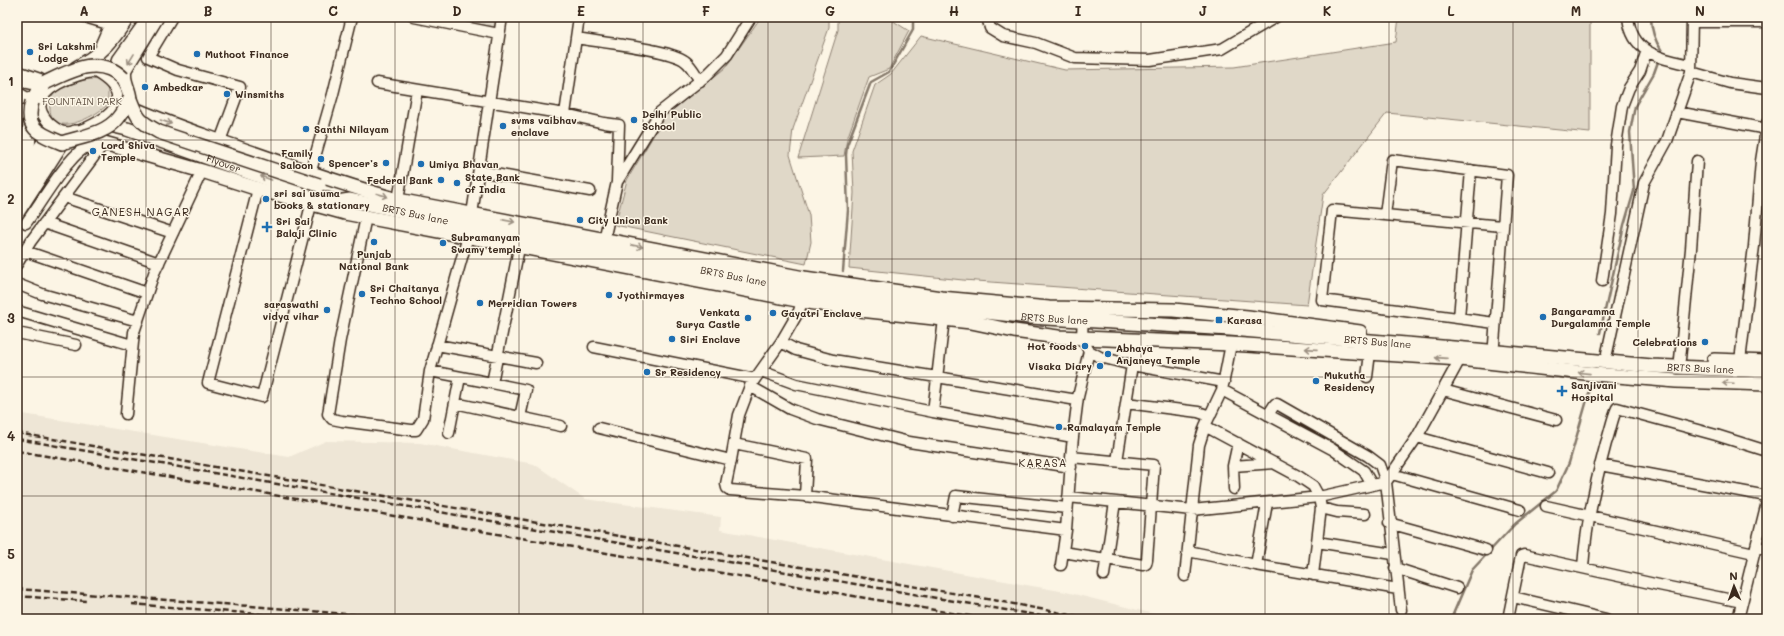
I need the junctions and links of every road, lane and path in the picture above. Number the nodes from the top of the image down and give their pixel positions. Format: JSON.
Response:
{"nodes":[{"id":1,"x":85,"y":17,"type":"edge"},
{"id":2,"x":128,"y":17,"type":"edge"},
{"id":3,"x":141,"y":17,"type":"edge"},
{"id":4,"x":148,"y":17,"type":"edge"},
{"id":5,"x":157,"y":17,"type":"edge"},
{"id":6,"x":172,"y":17,"type":"edge"},
{"id":7,"x":352,"y":17,"type":"edge"},
{"id":8,"x":414,"y":17,"type":"edge"},
{"id":9,"x":502,"y":17,"type":"edge"},
{"id":10,"x":579,"y":17,"type":"edge"},
{"id":11,"x":751,"y":17,"type":"edge"},
{"id":12,"x":987,"y":17,"type":"edge"},
{"id":13,"x":1276,"y":17,"type":"edge"},
{"id":14,"x":1628,"y":17,"type":"edge"},
{"id":15,"x":426,"y":18,"type":"edge"},
{"id":16,"x":1692,"y":19,"type":"edge"},
{"id":17,"x":1763,"y":20,"type":"edge"},
{"id":18,"x":113,"y":21,"type":"edge"},
{"id":19,"x":499,"y":34,"type":"junction"},
{"id":20,"x":576,"y":38,"type":"junction"},
{"id":21,"x":101,"y":44,"type":"dead end"},
{"id":22,"x":1655,"y":54,"type":"junction"},
{"id":23,"x":76,"y":68,"type":"junction"},
{"id":24,"x":1691,"y":68,"type":"junction"},
{"id":25,"x":17,"y":71,"type":"edge"},
{"id":26,"x":95,"y":72,"type":"junction"},
{"id":27,"x":123,"y":78,"type":"junction"},
{"id":28,"x":17,"y":79,"type":"edge"},
{"id":29,"x":700,"y":81,"type":"junction"},
{"id":30,"x":61,"y":82,"type":"junction"},
{"id":31,"x":110,"y":82,"type":"junction"},
{"id":32,"x":45,"y":83,"type":"junction"},
{"id":33,"x":377,"y":83,"type":"dead end"},
{"id":34,"x":1767,"y":88,"type":"edge"},
{"id":35,"x":417,"y":90,"type":"junction"},
{"id":36,"x":17,"y":94,"type":"edge"},
{"id":37,"x":124,"y":100,"type":"junction"},
{"id":38,"x":490,"y":100,"type":"junction"},
{"id":39,"x":17,"y":102,"type":"edge"},
{"id":40,"x":37,"y":106,"type":"junction"},
{"id":41,"x":1677,"y":112,"type":"junction"},
{"id":42,"x":565,"y":114,"type":"junction"},
{"id":43,"x":30,"y":121,"type":"junction"},
{"id":44,"x":110,"y":125,"type":"junction"},
{"id":45,"x":52,"y":126,"type":"junction"},
{"id":46,"x":1767,"y":127,"type":"edge"},
{"id":47,"x":75,"y":132,"type":"junction"},
{"id":48,"x":61,"y":137,"type":"junction"},
{"id":49,"x":220,"y":141,"type":"junction"},
{"id":50,"x":104,"y":143,"type":"junction"},
{"id":51,"x":1765,"y":148,"type":"edge"},
{"id":52,"x":1697,"y":161,"type":"dead end"},
{"id":53,"x":17,"y":168,"type":"edge"},
{"id":54,"x":1471,"y":170,"type":"junction"},
{"id":55,"x":202,"y":171,"type":"junction"},
{"id":56,"x":479,"y":171,"type":"junction"},
{"id":57,"x":310,"y":174,"type":"junction"},
{"id":58,"x":17,"y":182,"type":"edge"},
{"id":59,"x":617,"y":182,"type":"junction"},
{"id":60,"x":258,"y":189,"type":"junction"},
{"id":61,"x":590,"y":191,"type":"dead end"},
{"id":62,"x":315,"y":195,"type":"junction"},
{"id":63,"x":17,"y":197,"type":"edge"},
{"id":64,"x":64,"y":197,"type":"junction"},
{"id":65,"x":342,"y":198,"type":"joint"},
{"id":66,"x":398,"y":200,"type":"junction"},
{"id":67,"x":17,"y":213,"type":"edge"},
{"id":68,"x":472,"y":214,"type":"junction"},
{"id":69,"x":1385,"y":215,"type":"junction"},
{"id":70,"x":366,"y":217,"type":"junction"},
{"id":71,"x":26,"y":223,"type":"dead end"},
{"id":72,"x":44,"y":223,"type":"junction"},
{"id":73,"x":1467,"y":223,"type":"junction"},
{"id":74,"x":1502,"y":226,"type":"junction"},
{"id":75,"x":173,"y":232,"type":"junction"},
{"id":76,"x":468,"y":236,"type":"junction"},
{"id":77,"x":604,"y":240,"type":"junction"},
{"id":78,"x":519,"y":248,"type":"junction"},
{"id":79,"x":25,"y":251,"type":"junction"},
{"id":80,"x":159,"y":263,"type":"junction"},
{"id":81,"x":17,"y":264,"type":"edge"},
{"id":82,"x":1602,"y":281,"type":"dead end"},
{"id":83,"x":17,"y":284,"type":"edge"},
{"id":84,"x":147,"y":293,"type":"junction"},
{"id":85,"x":802,"y":301,"type":"junction"},
{"id":86,"x":17,"y":311,"type":"edge"},
{"id":87,"x":1083,"y":315,"type":"junction"},
{"id":88,"x":1459,"y":318,"type":"junction"},
{"id":89,"x":944,"y":319,"type":"junction"},
{"id":90,"x":138,"y":321,"type":"junction"},
{"id":91,"x":1495,"y":322,"type":"junction"},
{"id":92,"x":17,"y":333,"type":"edge"},
{"id":93,"x":1082,"y":338,"type":"junction"},
{"id":94,"x":781,"y":342,"type":"junction"},
{"id":95,"x":1231,"y":344,"type":"junction"},
{"id":96,"x":1494,"y":344,"type":"junction"},
{"id":97,"x":76,"y":345,"type":"dead end"},
{"id":98,"x":132,"y":345,"type":"junction"},
{"id":99,"x":437,"y":345,"type":"junction"},
{"id":100,"x":594,"y":347,"type":"dead end"},
{"id":101,"x":1089,"y":351,"type":"junction"},
{"id":102,"x":1370,"y":353,"type":"junction"},
{"id":103,"x":1607,"y":353,"type":"junction"},
{"id":104,"x":497,"y":357,"type":"junction"},
{"id":105,"x":1460,"y":359,"type":"junction"},
{"id":106,"x":1680,"y":359,"type":"junction"},
{"id":107,"x":1740,"y":361,"type":"junction"},
{"id":108,"x":1767,"y":362,"type":"edge"},
{"id":109,"x":536,"y":363,"type":"dead end"},
{"id":110,"x":1132,"y":365,"type":"junction"},
{"id":111,"x":430,"y":371,"type":"junction"},
{"id":112,"x":1767,"y":371,"type":"edge"},
{"id":113,"x":460,"y":377,"type":"junction"},
{"id":114,"x":936,"y":377,"type":"junction"},
{"id":115,"x":1366,"y":377,"type":"dead end"},
{"id":116,"x":755,"y":379,"type":"junction"},
{"id":117,"x":1224,"y":382,"type":"junction"},
{"id":118,"x":492,"y":383,"type":"junction"},
{"id":119,"x":1767,"y":384,"type":"edge"},
{"id":120,"x":1443,"y":390,"type":"junction"},
{"id":121,"x":1077,"y":400,"type":"junction"},
{"id":122,"x":455,"y":403,"type":"junction"},
{"id":123,"x":1126,"y":403,"type":"junction"},
{"id":124,"x":1271,"y":410,"type":"junction"},
{"id":125,"x":934,"y":412,"type":"junction"},
{"id":126,"x":126,"y":414,"type":"dead end"},
{"id":127,"x":1210,"y":416,"type":"junction"},
{"id":128,"x":520,"y":417,"type":"junction"},
{"id":129,"x":1556,"y":420,"type":"dead end"},
{"id":130,"x":561,"y":426,"type":"dead end"},
{"id":131,"x":1205,"y":426,"type":"junction"},
{"id":132,"x":598,"y":428,"type":"dead end"},
{"id":133,"x":448,"y":433,"type":"dead end"},
{"id":134,"x":1073,"y":437,"type":"junction"},
{"id":135,"x":1417,"y":438,"type":"junction"},
{"id":136,"x":1238,"y":443,"type":"junction"},
{"id":137,"x":734,"y":444,"type":"junction"},
{"id":138,"x":1767,"y":451,"type":"edge"},
{"id":139,"x":731,"y":460,"type":"junction"},
{"id":140,"x":1117,"y":461,"type":"junction"},
{"id":141,"x":1071,"y":462,"type":"junction"},
{"id":142,"x":1276,"y":463,"type":"junction"},
{"id":143,"x":1600,"y":465,"type":"junction"},
{"id":144,"x":1233,"y":466,"type":"junction"},
{"id":145,"x":1548,"y":473,"type":"dead end"},
{"id":146,"x":1381,"y":482,"type":"junction"},
{"id":147,"x":1234,"y":489,"type":"dead end"},
{"id":148,"x":805,"y":496,"type":"junction"},
{"id":149,"x":1767,"y":496,"type":"edge"},
{"id":150,"x":1068,"y":497,"type":"junction"},
{"id":151,"x":1319,"y":497,"type":"junction"},
{"id":152,"x":1115,"y":502,"type":"junction"},
{"id":153,"x":1767,"y":502,"type":"edge"},
{"id":154,"x":1266,"y":503,"type":"junction"},
{"id":155,"x":1151,"y":505,"type":"junction"},
{"id":156,"x":1546,"y":506,"type":"dead end"},
{"id":157,"x":1068,"y":508,"type":"junction"},
{"id":158,"x":1321,"y":508,"type":"junction"},
{"id":159,"x":1192,"y":510,"type":"junction"},
{"id":160,"x":1520,"y":510,"type":"dead end"},
{"id":161,"x":1365,"y":514,"type":"dead end"},
{"id":162,"x":1589,"y":515,"type":"junction"},
{"id":163,"x":952,"y":516,"type":"junction"},
{"id":164,"x":1389,"y":523,"type":"junction"},
{"id":165,"x":1066,"y":530,"type":"junction"},
{"id":166,"x":1317,"y":542,"type":"junction"},
{"id":167,"x":1767,"y":549,"type":"edge"},
{"id":168,"x":1486,"y":550,"type":"dead end"},
{"id":169,"x":1755,"y":550,"type":"junction"},
{"id":170,"x":1188,"y":551,"type":"junction"},
{"id":171,"x":1063,"y":552,"type":"junction"},
{"id":172,"x":1391,"y":554,"type":"junction"},
{"id":173,"x":1107,"y":559,"type":"junction"},
{"id":174,"x":1061,"y":565,"type":"dead end"},
{"id":175,"x":1256,"y":565,"type":"junction"},
{"id":176,"x":1583,"y":567,"type":"junction"},
{"id":177,"x":1395,"y":568,"type":"junction"},
{"id":178,"x":1313,"y":574,"type":"junction"},
{"id":179,"x":1104,"y":575,"type":"dead end"},
{"id":180,"x":1185,"y":576,"type":"dead end"},
{"id":181,"x":1394,"y":588,"type":"junction"},
{"id":182,"x":1457,"y":588,"type":"dead end"},
{"id":183,"x":1513,"y":597,"type":"junction"},
{"id":184,"x":1742,"y":602,"type":"junction"},
{"id":185,"x":1400,"y":610,"type":"dead end"},
{"id":186,"x":1508,"y":619,"type":"edge"},
{"id":187,"x":1606,"y":619,"type":"edge"},
{"id":188,"x":1738,"y":619,"type":"edge"}],
"edges":[{"from":1,"to":18,"type":"street"},
{"from":2,"to":23,"type":"main road"},
{"from":3,"to":26,"type":"street"},
{"from":4,"to":31,"type":"street"},
{"from":5,"to":27,"type":"main road","one_way":true},
{"from":6,"to":49,"type":"street"},
{"from":7,"to":57,"type":"street"},
{"from":8,"to":15,"type":"street"},
{"from":9,"to":19,"type":"street"},
{"from":10,"to":20,"type":"street"},
{"from":11,"to":29,"type":"street"},
{"from":12,"to":13,"type":"street"},
{"from":14,"to":22,"type":"street"},
{"from":15,"to":19,"type":"street"},
{"from":16,"to":17,"type":"street"},
{"from":16,"to":24,"type":"street"},
{"from":18,"to":21,"type":"street"},
{"from":19,"to":38,"type":"street"},
{"from":20,"to":29,"type":"street"},
{"from":20,"to":42,"type":"street"},
{"from":22,"to":24,"type":"street"},
{"from":22,"to":82,"type":"street"},
{"from":23,"to":27,"type":"main road","bridge":true},
{"from":23,"to":32,"type":"main road","bridge":true},
{"from":24,"to":34,"type":"street"},
{"from":24,"to":41,"type":"street"},
{"from":25,"to":30,"type":"street"},
{"from":26,"to":30,"type":"street"},
{"from":26,"to":31,"type":"street"},
{"from":27,"to":37,"type":"main road","name":"Flyover"},
{"from":28,"to":32,"type":"main road"},
{"from":29,"to":59,"type":"street"},
{"from":30,"to":40,"type":"street"},
{"from":31,"to":37,"type":"street"},
{"from":32,"to":40,"type":"main road"},
{"from":33,"to":35,"type":"street"},
{"from":35,"to":38,"type":"street"},
{"from":35,"to":66,"type":"street"},
{"from":36,"to":40,"type":"main road"},
{"from":37,"to":44,"type":"main road","bridge":true},
{"from":37,"to":47,"type":"street"},
{"from":37,"to":49,"type":"main road","one_way":true},
{"from":37,"to":62,"type":"main road","name":"Flyover","bridge":true},
{"from":38,"to":42,"type":"street"},
{"from":38,"to":56,"type":"street"},
{"from":39,"to":40,"type":"street"},
{"from":40,"to":43,"type":"main road","bridge":true},
{"from":40,"to":45,"type":"street"},
{"from":41,"to":46,"type":"street"},
{"from":41,"to":103,"type":"street"},
{"from":42,"to":59,"type":"street"},
{"from":43,"to":48,"type":"main road","bridge":true},
{"from":43,"to":53,"type":"main road"},
{"from":44,"to":48,"type":"main road","bridge":true},
{"from":62,"to":44,"type":"main road","name":"Flyover","one_way":true},
{"from":45,"to":48,"type":"street"},
{"from":45,"to":58,"type":"street"},
{"from":46,"to":51,"type":"street"},
{"from":47,"to":48,"type":"street"},
{"from":47,"to":50,"type":"main road"},
{"from":48,"to":63,"type":"street"},
{"from":48,"to":67,"type":"main road"},
{"from":49,"to":57,"type":"main road"},
{"from":50,"to":55,"type":"main road"},
{"from":50,"to":64,"type":"street"},
{"from":50,"to":71,"type":"street"},
{"from":51,"to":107,"type":"street"},
{"from":52,"to":106,"type":"street"},
{"from":54,"to":69,"type":"street"},
{"from":54,"to":73,"type":"street"},
{"from":54,"to":74,"type":"street"},
{"from":55,"to":60,"type":"main road"},
{"from":55,"to":75,"type":"street"},
{"from":56,"to":61,"type":"street"},
{"from":56,"to":68,"type":"street"},
{"from":57,"to":66,"type":"main road","one_way":true},
{"from":59,"to":77,"type":"street"},
{"from":60,"to":62,"type":"main road"},
{"from":60,"to":62,"type":"street"},
{"from":62,"to":65,"type":"main road","name":"Flyover"},
{"from":62,"to":70,"type":"main road"},
{"from":64,"to":72,"type":"street"},
{"from":64,"to":75,"type":"street"},
{"from":65,"to":87,"type":"main road","name":"BRTS Bus lane"},
{"from":66,"to":68,"type":"main road"},
{"from":68,"to":77,"type":"main road","one_way":true},
{"from":69,"to":73,"type":"street"},
{"from":69,"to":88,"type":"street"},
{"from":70,"to":76,"type":"main road"},
{"from":70,"to":111,"type":"street"},
{"from":72,"to":79,"type":"street"},
{"from":72,"to":80,"type":"street"},
{"from":73,"to":74,"type":"street"},
{"from":73,"to":88,"type":"street"},
{"from":74,"to":91,"type":"street"},
{"from":75,"to":80,"type":"street"},
{"from":76,"to":78,"type":"main road"},
{"from":76,"to":99,"type":"street"},
{"from":77,"to":87,"type":"main road","one_way":true},
{"from":78,"to":85,"type":"main road"},
{"from":78,"to":104,"type":"street"},
{"from":79,"to":81,"type":"street"},
{"from":79,"to":84,"type":"street"},
{"from":80,"to":84,"type":"street"},
{"from":83,"to":90,"type":"street"},
{"from":84,"to":90,"type":"street"},
{"from":85,"to":89,"type":"main road"},
{"from":85,"to":94,"type":"street"},
{"from":86,"to":98,"type":"street"},
{"from":87,"to":93,"type":"street"},
{"from":87,"to":96,"type":"main road"},
{"from":87,"to":112,"type":"main road","name":"BRTS Bus lane"},
{"from":88,"to":91,"type":"street"},
{"from":89,"to":93,"type":"main road"},
{"from":89,"to":114,"type":"street"},
{"from":90,"to":98,"type":"street"},
{"from":91,"to":96,"type":"street"},
{"from":92,"to":97,"type":"street"},
{"from":93,"to":95,"type":"main road"},
{"from":93,"to":101,"type":"street"},
{"from":94,"to":114,"type":"street"},
{"from":94,"to":116,"type":"street"},
{"from":102,"to":95,"type":"main road","one_way":true},
{"from":95,"to":117,"type":"street"},
{"from":96,"to":103,"type":"main road"},
{"from":98,"to":126,"type":"street"},
{"from":99,"to":104,"type":"street"},
{"from":99,"to":111,"type":"street"},
{"from":100,"to":116,"type":"street"},
{"from":101,"to":110,"type":"street"},
{"from":101,"to":121,"type":"street"},
{"from":105,"to":102,"type":"main road","one_way":true},
{"from":102,"to":115,"type":"street"},
{"from":103,"to":106,"type":"main road"},
{"from":104,"to":109,"type":"street"},
{"from":104,"to":118,"type":"street"},
{"from":119,"to":105,"type":"main road","one_way":true},
{"from":105,"to":120,"type":"street"},
{"from":106,"to":107,"type":"main road"},
{"from":107,"to":108,"type":"main road"},
{"from":110,"to":117,"type":"street"},
{"from":110,"to":123,"type":"street"},
{"from":111,"to":113,"type":"street"},
{"from":113,"to":118,"type":"street"},
{"from":113,"to":122,"type":"street"},
{"from":114,"to":121,"type":"street"},
{"from":114,"to":125,"type":"street"},
{"from":116,"to":125,"type":"street"},
{"from":116,"to":137,"type":"street"},
{"from":116,"to":141,"type":"street"},
{"from":117,"to":124,"type":"street"},
{"from":117,"to":127,"type":"street"},
{"from":118,"to":128,"type":"street"},
{"from":120,"to":129,"type":"street"},
{"from":120,"to":135,"type":"street"},
{"from":121,"to":134,"type":"street"},
{"from":122,"to":128,"type":"street"},
{"from":122,"to":133,"type":"street"},
{"from":123,"to":127,"type":"street"},
{"from":123,"to":140,"type":"street"},
{"from":124,"to":146,"type":"street"},
{"from":124,"to":146,"type":"street"},
{"from":125,"to":134,"type":"street"},
{"from":127,"to":131,"type":"street"},
{"from":128,"to":130,"type":"street"},
{"from":131,"to":136,"type":"street"},
{"from":131,"to":159,"type":"street"},
{"from":132,"to":139,"type":"street"},
{"from":134,"to":141,"type":"street"},
{"from":135,"to":145,"type":"street"},
{"from":135,"to":146,"type":"street"},
{"from":136,"to":142,"type":"street"},
{"from":136,"to":144,"type":"street"},
{"from":137,"to":139,"type":"street"},
{"from":137,"to":148,"type":"street"},
{"from":138,"to":143,"type":"street"},
{"from":139,"to":148,"type":"street"},
{"from":140,"to":141,"type":"street"},
{"from":140,"to":155,"type":"street"},
{"from":141,"to":150,"type":"street"},
{"from":142,"to":144,"type":"street"},
{"from":142,"to":151,"type":"street"},
{"from":143,"to":149,"type":"street"},
{"from":143,"to":162,"type":"street"},
{"from":144,"to":147,"type":"street"},
{"from":146,"to":151,"type":"street"},
{"from":146,"to":160,"type":"street"},
{"from":146,"to":164,"type":"street"},
{"from":148,"to":163,"type":"street"},
{"from":150,"to":152,"type":"street"},
{"from":150,"to":157,"type":"street"},
{"from":151,"to":154,"type":"street"},
{"from":151,"to":158,"type":"street"},
{"from":152,"to":155,"type":"street"},
{"from":152,"to":173,"type":"street"},
{"from":153,"to":169,"type":"street"},
{"from":154,"to":159,"type":"street"},
{"from":154,"to":175,"type":"street"},
{"from":155,"to":159,"type":"street"},
{"from":155,"to":173,"type":"street"},
{"from":156,"to":162,"type":"street"},
{"from":157,"to":163,"type":"street"},
{"from":157,"to":165,"type":"street"},
{"from":158,"to":161,"type":"street"},
{"from":158,"to":166,"type":"street"},
{"from":159,"to":170,"type":"street"},
{"from":162,"to":169,"type":"street"},
{"from":162,"to":176,"type":"street"},
{"from":163,"to":165,"type":"street"},
{"from":164,"to":168,"type":"street"},
{"from":164,"to":172,"type":"street"},
{"from":165,"to":171,"type":"street"},
{"from":166,"to":172,"type":"street"},
{"from":166,"to":178,"type":"street"},
{"from":167,"to":169,"type":"street"},
{"from":169,"to":184,"type":"street"},
{"from":170,"to":175,"type":"street"},
{"from":170,"to":180,"type":"street"},
{"from":171,"to":173,"type":"street"},
{"from":171,"to":174,"type":"street"},
{"from":172,"to":177,"type":"street"},
{"from":173,"to":179,"type":"street"},
{"from":175,"to":178,"type":"street"},
{"from":176,"to":183,"type":"street"},
{"from":176,"to":184,"type":"street"},
{"from":177,"to":181,"type":"street"},
{"from":177,"to":182,"type":"street"},
{"from":178,"to":181,"type":"street"},
{"from":181,"to":185,"type":"street"},
{"from":183,"to":186,"type":"street"},
{"from":183,"to":187,"type":"street"},
{"from":184,"to":188,"type":"street"}]}
